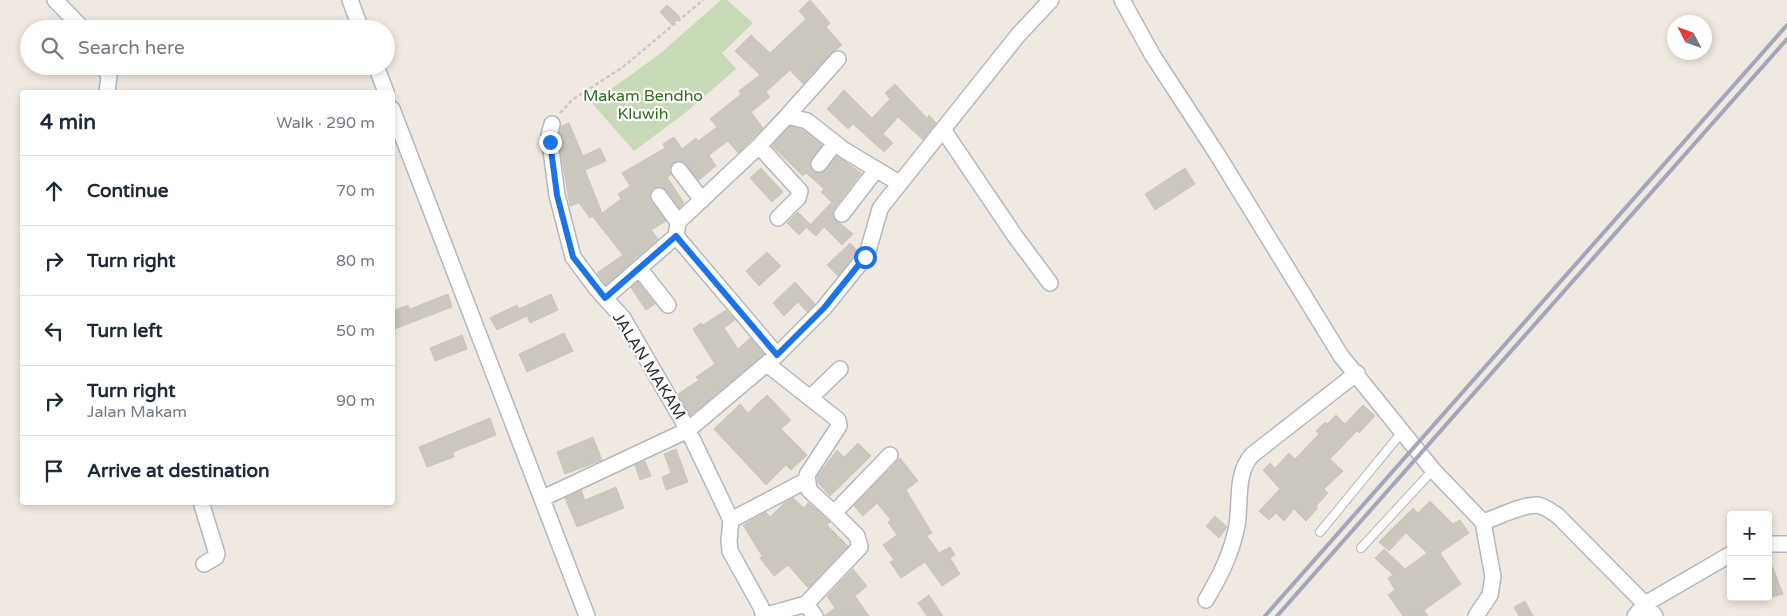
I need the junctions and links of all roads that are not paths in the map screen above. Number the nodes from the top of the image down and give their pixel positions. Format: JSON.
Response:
{"nodes":[{"id":1,"x":55,"y":0,"type":"edge"},
{"id":2,"x":350,"y":0,"type":"edge"},
{"id":3,"x":1051,"y":0,"type":"edge"},
{"id":4,"x":1122,"y":0,"type":"edge"},
{"id":5,"x":74,"y":20,"type":"edge"},
{"id":6,"x":358,"y":20,"type":"edge"},
{"id":7,"x":838,"y":59,"type":"dead end"},
{"id":8,"x":108,"y":75,"type":"edge"},
{"id":9,"x":379,"y":75,"type":"edge"},
{"id":10,"x":107,"y":90,"type":"edge"},
{"id":11,"x":385,"y":90,"type":"edge"},
{"id":12,"x":788,"y":116,"type":"junction"},
{"id":13,"x":395,"y":117,"type":"edge"},
{"id":14,"x":552,"y":124,"type":"road end"},
{"id":15,"x":944,"y":131,"type":"junction"},
{"id":16,"x":836,"y":143,"type":"junction"},
{"id":17,"x":759,"y":146,"type":"junction"},
{"id":18,"x":819,"y":164,"type":"dead end"},
{"id":19,"x":679,"y":170,"type":"dead end"},
{"id":20,"x":876,"y":170,"type":"junction"},
{"id":21,"x":899,"y":183,"type":"junction"},
{"id":22,"x":659,"y":196,"type":"dead end"},
{"id":23,"x":702,"y":200,"type":"junction"},
{"id":24,"x":842,"y":214,"type":"dead end"},
{"id":25,"x":778,"y":218,"type":"dead end"},
{"id":26,"x":677,"y":229,"type":"junction"},
{"id":27,"x":639,"y":268,"type":"junction"},
{"id":28,"x":1050,"y":283,"type":"dead end"},
{"id":29,"x":605,"y":298,"type":"junction"},
{"id":30,"x":668,"y":305,"type":"dead end"},
{"id":31,"x":772,"y":360,"type":"junction"},
{"id":32,"x":840,"y":369,"type":"dead end"},
{"id":33,"x":1356,"y":373,"type":"junction"},
{"id":34,"x":810,"y":398,"type":"junction"},
{"id":35,"x":688,"y":430,"type":"junction"},
{"id":36,"x":1402,"y":432,"type":"junction"},
{"id":37,"x":890,"y":454,"type":"dead end"},
{"id":38,"x":1433,"y":470,"type":"junction"},
{"id":39,"x":807,"y":480,"type":"junction"},
{"id":40,"x":543,"y":498,"type":"junction"},
{"id":41,"x":202,"y":505,"type":"edge"},
{"id":42,"x":834,"y":513,"type":"junction"},
{"id":43,"x":731,"y":520,"type":"junction"},
{"id":44,"x":1483,"y":522,"type":"junction"},
{"id":45,"x":1320,"y":532,"type":"dead end"},
{"id":46,"x":1361,"y":548,"type":"dead end"},
{"id":47,"x":1728,"y":556,"type":"edge"},
{"id":48,"x":204,"y":564,"type":"dead end"},
{"id":49,"x":1206,"y":600,"type":"dead end"},
{"id":50,"x":810,"y":610,"type":"edge"},
{"id":51,"x":1645,"y":612,"type":"edge"},
{"id":52,"x":587,"y":616,"type":"edge"},
{"id":53,"x":764,"y":616,"type":"edge"},
{"id":54,"x":1476,"y":616,"type":"edge"}],
"edges":[{"from":1,"to":5,"type":"street"},
{"from":2,"to":6,"type":"street"},
{"from":3,"to":15,"type":"street"},
{"from":4,"to":33,"type":"street"},
{"from":7,"to":12,"type":"street"},
{"from":8,"to":10,"type":"street"},
{"from":9,"to":11,"type":"street"},
{"from":12,"to":16,"type":"street"},
{"from":12,"to":17,"type":"street"},
{"from":13,"to":40,"type":"street"},
{"from":14,"to":29,"type":"street","name":"JALAN MAKAM"},
{"from":15,"to":21,"type":"street"},
{"from":15,"to":28,"type":"street"},
{"from":16,"to":18,"type":"street"},
{"from":16,"to":20,"type":"street"},
{"from":17,"to":23,"type":"street"},
{"from":17,"to":25,"type":"street"},
{"from":19,"to":23,"type":"street"},
{"from":20,"to":21,"type":"street"},
{"from":20,"to":24,"type":"street"},
{"from":21,"to":31,"type":"street"},
{"from":22,"to":26,"type":"street"},
{"from":23,"to":26,"type":"street"},
{"from":26,"to":27,"type":"street"},
{"from":26,"to":31,"type":"street"},
{"from":27,"to":29,"type":"street"},
{"from":27,"to":30,"type":"street"},
{"from":29,"to":35,"type":"street","name":"JALAN MAKAM"},
{"from":31,"to":34,"type":"street"},
{"from":31,"to":35,"type":"street"},
{"from":32,"to":34,"type":"street"},
{"from":33,"to":36,"type":"street"},
{"from":33,"to":49,"type":"street"},
{"from":34,"to":39,"type":"street"},
{"from":35,"to":40,"type":"street"},
{"from":35,"to":43,"type":"street","name":"JALAN MAKAM"},
{"from":36,"to":38,"type":"street"},
{"from":36,"to":45,"type":"lane"},
{"from":37,"to":42,"type":"street"},
{"from":38,"to":44,"type":"street"},
{"from":38,"to":46,"type":"lane"},
{"from":39,"to":42,"type":"street"},
{"from":39,"to":43,"type":"street"},
{"from":40,"to":52,"type":"street"},
{"from":41,"to":48,"type":"street"},
{"from":42,"to":50,"type":"street"},
{"from":43,"to":53,"type":"street"},
{"from":44,"to":51,"type":"street"},
{"from":44,"to":54,"type":"street"},
{"from":47,"to":51,"type":"street"},
{"from":50,"to":53,"type":"street"}]}
